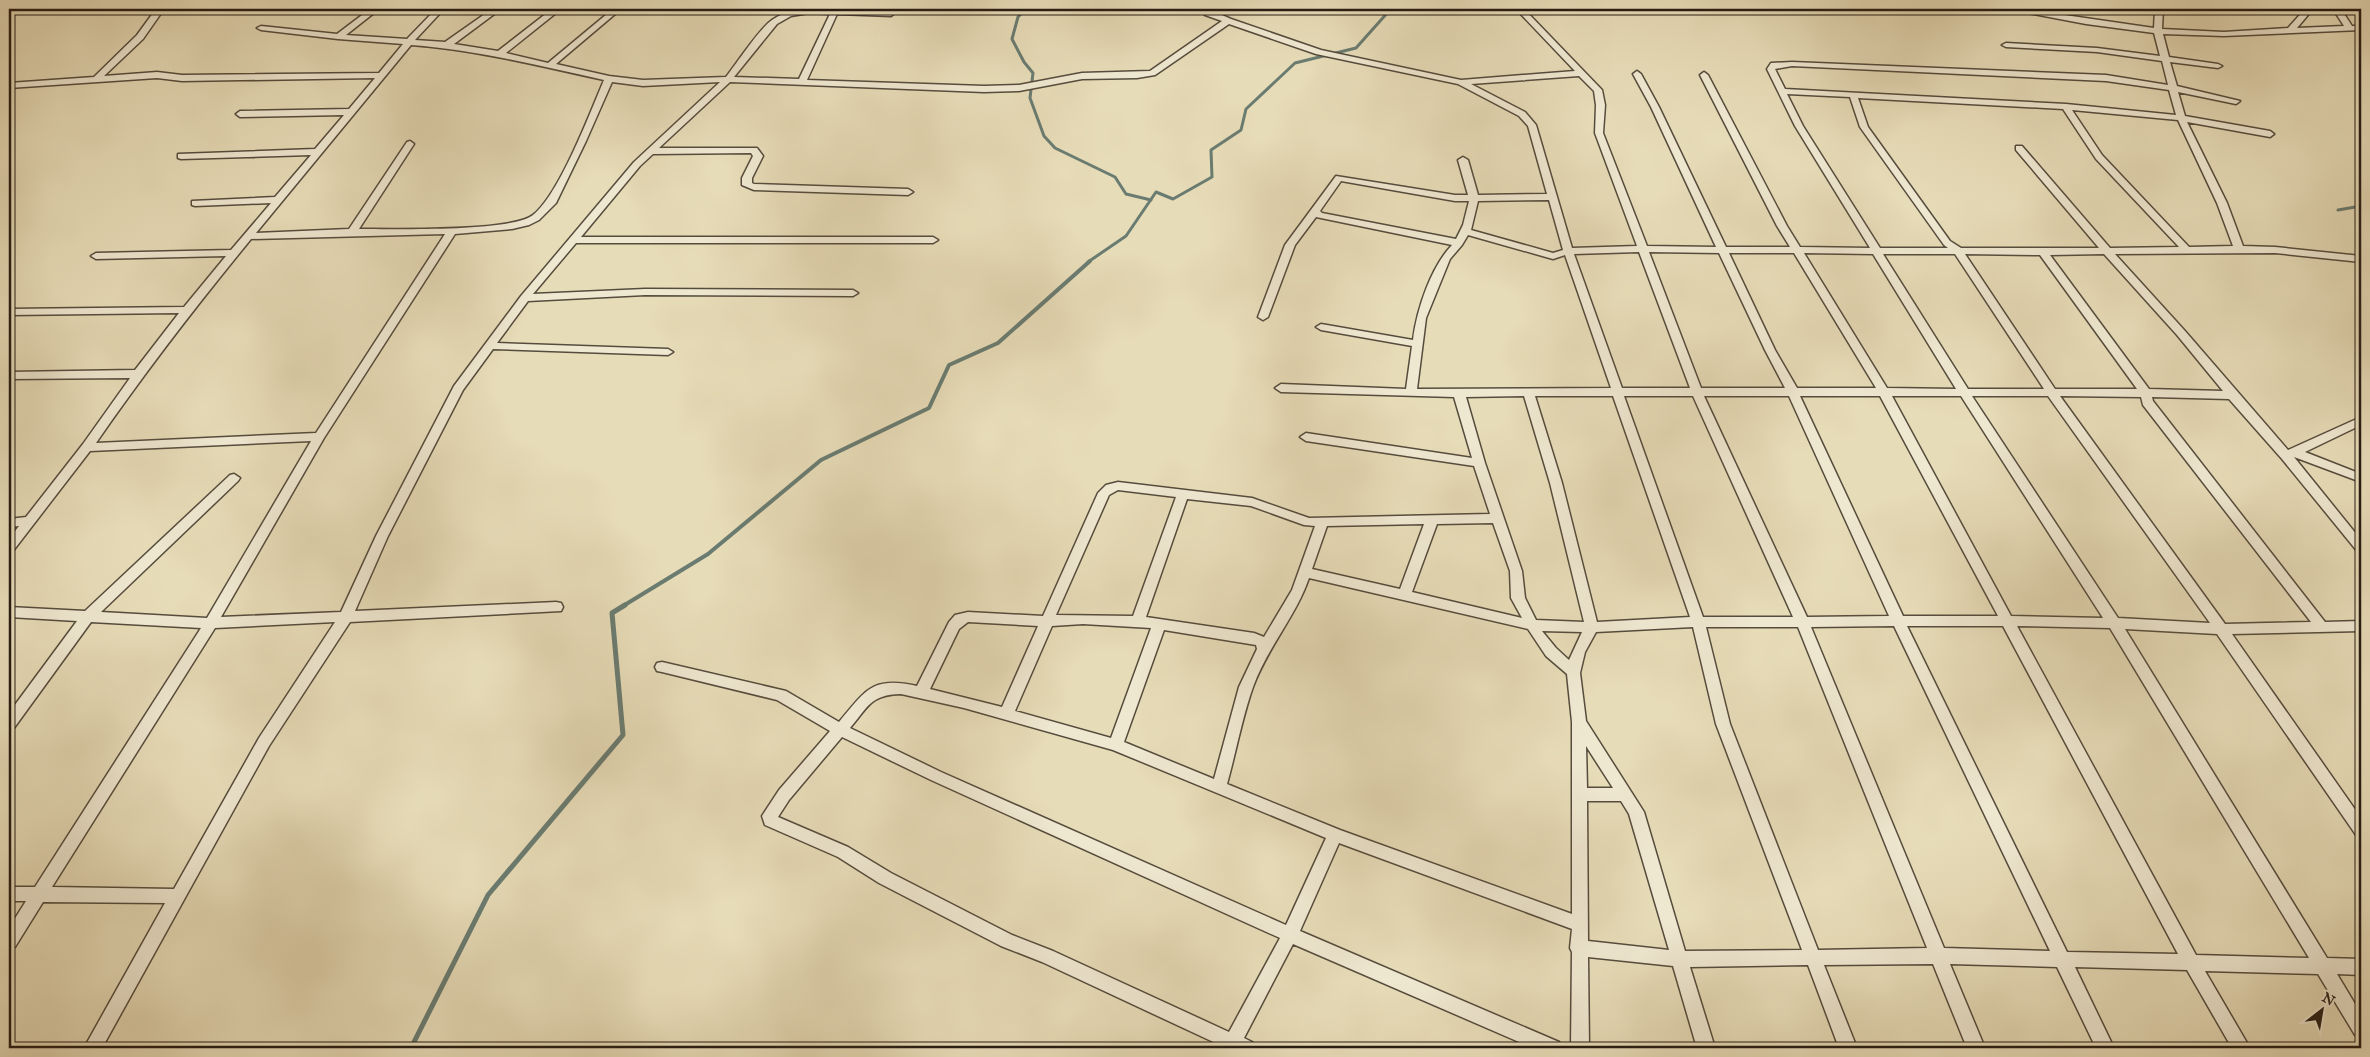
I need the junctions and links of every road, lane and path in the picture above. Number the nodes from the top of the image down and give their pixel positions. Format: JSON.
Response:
{"nodes":[{"id":1,"x":160,"y":9,"type":"edge"},
{"id":2,"x":375,"y":9,"type":"edge"},
{"id":3,"x":440,"y":9,"type":"edge"},
{"id":4,"x":497,"y":9,"type":"edge"},
{"id":5,"x":558,"y":9,"type":"edge"},
{"id":6,"x":617,"y":9,"type":"edge"},
{"id":7,"x":895,"y":9,"type":"edge"},
{"id":8,"x":1204,"y":9,"type":"edge"},
{"id":9,"x":1520,"y":9,"type":"edge"},
{"id":10,"x":2159,"y":9,"type":"edge"},
{"id":11,"x":2310,"y":9,"type":"edge"},
{"id":12,"x":2338,"y":9,"type":"edge"},
{"id":13,"x":2356,"y":9,"type":"edge"},
{"id":14,"x":836,"y":10,"type":"edge"},
{"id":15,"x":2016,"y":10,"type":"dead end"},
{"id":16,"x":2361,"y":10,"type":"edge"},
{"id":17,"x":1228,"y":21,"type":"junction"},
{"id":18,"x":262,"y":28,"type":"dead end"},
{"id":19,"x":2350,"y":28,"type":"junction"},
{"id":20,"x":2361,"y":28,"type":"edge"},
{"id":21,"x":2291,"y":30,"type":"junction"},
{"id":22,"x":2158,"y":32,"type":"junction"},
{"id":23,"x":338,"y":37,"type":"junction"},
{"id":24,"x":409,"y":42,"type":"junction"},
{"id":25,"x":447,"y":45,"type":"junction"},
{"id":26,"x":2006,"y":45,"type":"dead end"},
{"id":27,"x":500,"y":54,"type":"junction"},
{"id":28,"x":2165,"y":59,"type":"junction"},
{"id":29,"x":550,"y":65,"type":"junction"},
{"id":30,"x":2218,"y":66,"type":"dead end"},
{"id":31,"x":1582,"y":73,"type":"junction"},
{"id":32,"x":1637,"y":74,"type":"dead end"},
{"id":33,"x":381,"y":75,"type":"junction"},
{"id":34,"x":1704,"y":75,"type":"dead end"},
{"id":35,"x":97,"y":79,"type":"junction"},
{"id":36,"x":609,"y":79,"type":"junction"},
{"id":37,"x":728,"y":79,"type":"junction"},
{"id":38,"x":802,"y":81,"type":"junction"},
{"id":39,"x":1461,"y":82,"type":"junction"},
{"id":40,"x":9,"y":86,"type":"edge"},
{"id":41,"x":2172,"y":88,"type":"junction"},
{"id":42,"x":1782,"y":91,"type":"junction"},
{"id":43,"x":1853,"y":95,"type":"junction"},
{"id":44,"x":2236,"y":100,"type":"dead end"},
{"id":45,"x":2066,"y":106,"type":"junction"},
{"id":46,"x":352,"y":112,"type":"junction"},
{"id":47,"x":240,"y":114,"type":"dead end"},
{"id":48,"x":2181,"y":118,"type":"junction"},
{"id":49,"x":2270,"y":134,"type":"dead end"},
{"id":50,"x":410,"y":144,"type":"dead end"},
{"id":51,"x":2019,"y":148,"type":"dead end"},
{"id":52,"x":651,"y":151,"type":"junction"},
{"id":53,"x":318,"y":152,"type":"junction"},
{"id":54,"x":180,"y":156,"type":"dead end"},
{"id":55,"x":1463,"y":160,"type":"dead end"},
{"id":56,"x":908,"y":192,"type":"dead end"},
{"id":57,"x":1552,"y":197,"type":"junction"},
{"id":58,"x":1474,"y":198,"type":"junction"},
{"id":59,"x":277,"y":200,"type":"junction"},
{"id":60,"x":195,"y":203,"type":"dead end"},
{"id":61,"x":1315,"y":211,"type":"junction"},
{"id":62,"x":452,"y":231,"type":"junction"},
{"id":63,"x":1465,"y":231,"type":"junction"},
{"id":64,"x":352,"y":232,"type":"junction"},
{"id":65,"x":248,"y":236,"type":"junction"},
{"id":66,"x":575,"y":240,"type":"junction"},
{"id":67,"x":934,"y":240,"type":"dead end"},
{"id":68,"x":1459,"y":243,"type":"junction"},
{"id":69,"x":1723,"y":248,"type":"junction"},
{"id":70,"x":1642,"y":249,"type":"junction"},
{"id":71,"x":2239,"y":249,"type":"junction"},
{"id":72,"x":1798,"y":250,"type":"junction"},
{"id":73,"x":2187,"y":250,"type":"junction"},
{"id":74,"x":1568,"y":251,"type":"junction"},
{"id":75,"x":1876,"y":251,"type":"junction"},
{"id":76,"x":1958,"y":251,"type":"junction"},
{"id":77,"x":2108,"y":251,"type":"junction"},
{"id":78,"x":2043,"y":252,"type":"junction"},
{"id":79,"x":234,"y":253,"type":"junction"},
{"id":80,"x":96,"y":256,"type":"dead end"},
{"id":81,"x":2361,"y":260,"type":"edge"},
{"id":82,"x":853,"y":293,"type":"dead end"},
{"id":83,"x":525,"y":298,"type":"junction"},
{"id":84,"x":187,"y":310,"type":"junction"},
{"id":85,"x":9,"y":312,"type":"edge"},
{"id":86,"x":1263,"y":317,"type":"dead end"},
{"id":87,"x":1321,"y":327,"type":"dead end"},
{"id":88,"x":1418,"y":344,"type":"junction"},
{"id":89,"x":489,"y":346,"type":"junction"},
{"id":90,"x":668,"y":352,"type":"dead end"},
{"id":91,"x":138,"y":374,"type":"junction"},
{"id":92,"x":9,"y":376,"type":"edge"},
{"id":93,"x":1281,"y":388,"type":"dead end"},
{"id":94,"x":1528,"y":392,"type":"junction"},
{"id":95,"x":1616,"y":392,"type":"junction"},
{"id":96,"x":1884,"y":392,"type":"junction"},
{"id":97,"x":1964,"y":392,"type":"junction"},
{"id":98,"x":1411,"y":393,"type":"junction"},
{"id":99,"x":1697,"y":393,"type":"junction"},
{"id":100,"x":2052,"y":393,"type":"junction"},
{"id":101,"x":2146,"y":393,"type":"junction"},
{"id":102,"x":1459,"y":394,"type":"junction"},
{"id":103,"x":1794,"y":394,"type":"junction"},
{"id":104,"x":2232,"y":396,"type":"junction"},
{"id":105,"x":2361,"y":421,"type":"edge"},
{"id":106,"x":319,"y":437,"type":"junction"},
{"id":107,"x":1306,"y":437,"type":"dead end"},
{"id":108,"x":87,"y":447,"type":"junction"},
{"id":109,"x":2290,"y":454,"type":"junction"},
{"id":110,"x":1479,"y":463,"type":"junction"},
{"id":111,"x":234,"y":478,"type":"dead end"},
{"id":112,"x":2361,"y":478,"type":"edge"},
{"id":113,"x":1183,"y":494,"type":"junction"},
{"id":114,"x":1498,"y":518,"type":"junction"},
{"id":115,"x":1432,"y":520,"type":"junction"},
{"id":116,"x":30,"y":521,"type":"junction"},
{"id":117,"x":9,"y":523,"type":"edge"},
{"id":118,"x":1322,"y":523,"type":"junction"},
{"id":119,"x":9,"y":548,"type":"edge"},
{"id":120,"x":2361,"y":548,"type":"edge"},
{"id":121,"x":1305,"y":572,"type":"junction"},
{"id":122,"x":1404,"y":596,"type":"junction"},
{"id":123,"x":556,"y":607,"type":"dead end"},
{"id":124,"x":9,"y":612,"type":"edge"},
{"id":125,"x":87,"y":617,"type":"junction"},
{"id":126,"x":345,"y":618,"type":"junction"},
{"id":127,"x":1045,"y":621,"type":"junction"},
{"id":128,"x":1138,"y":621,"type":"junction"},
{"id":129,"x":2007,"y":621,"type":"junction"},
{"id":130,"x":1698,"y":622,"type":"junction"},
{"id":131,"x":1803,"y":622,"type":"junction"},
{"id":132,"x":211,"y":623,"type":"junction"},
{"id":133,"x":1160,"y":623,"type":"junction"},
{"id":134,"x":1899,"y":623,"type":"junction"},
{"id":135,"x":2114,"y":623,"type":"junction"},
{"id":136,"x":1531,"y":625,"type":"junction"},
{"id":137,"x":1592,"y":626,"type":"junction"},
{"id":138,"x":2361,"y":626,"type":"edge"},
{"id":139,"x":2322,"y":627,"type":"junction"},
{"id":140,"x":2221,"y":628,"type":"junction"},
{"id":141,"x":1264,"y":648,"type":"junction"},
{"id":142,"x":662,"y":667,"type":"dead end"},
{"id":143,"x":1572,"y":671,"type":"junction"},
{"id":144,"x":922,"y":692,"type":"junction"},
{"id":145,"x":1006,"y":714,"type":"junction"},
{"id":146,"x":1579,"y":722,"type":"junction"},
{"id":147,"x":9,"y":724,"type":"edge"},
{"id":148,"x":839,"y":730,"type":"junction"},
{"id":149,"x":1116,"y":745,"type":"junction"},
{"id":150,"x":1219,"y":788,"type":"junction"},
{"id":151,"x":1580,"y":794,"type":"junction"},
{"id":152,"x":1624,"y":795,"type":"junction"},
{"id":153,"x":2361,"y":830,"type":"edge"},
{"id":154,"x":1335,"y":835,"type":"junction"},
{"id":155,"x":9,"y":894,"type":"edge"},
{"id":156,"x":38,"y":896,"type":"junction"},
{"id":157,"x":179,"y":896,"type":"junction"},
{"id":158,"x":1579,"y":924,"type":"junction"},
{"id":159,"x":1290,"y":934,"type":"junction"},
{"id":160,"x":9,"y":942,"type":"edge"},
{"id":161,"x":1578,"y":948,"type":"junction"},
{"id":162,"x":1936,"y":956,"type":"junction"},
{"id":163,"x":1813,"y":958,"type":"junction"},
{"id":164,"x":2062,"y":958,"type":"junction"},
{"id":165,"x":1681,"y":959,"type":"junction"},
{"id":166,"x":2191,"y":962,"type":"junction"},
{"id":167,"x":2323,"y":968,"type":"junction"},
{"id":168,"x":2361,"y":968,"type":"edge"},
{"id":169,"x":2361,"y":1028,"type":"edge"},
{"id":170,"x":1236,"y":1046,"type":"edge"},
{"id":171,"x":93,"y":1048,"type":"edge"},
{"id":172,"x":1553,"y":1048,"type":"edge"},
{"id":173,"x":1580,"y":1048,"type":"edge"},
{"id":174,"x":1706,"y":1048,"type":"edge"},
{"id":175,"x":1848,"y":1048,"type":"edge"},
{"id":176,"x":1976,"y":1048,"type":"edge"},
{"id":177,"x":2105,"y":1048,"type":"edge"},
{"id":178,"x":2241,"y":1048,"type":"edge"}],
"edges":[{"from":1,"to":35,"type":"street"},
{"from":2,"to":23,"type":"street"},
{"from":3,"to":24,"type":"street"},
{"from":4,"to":25,"type":"street"},
{"from":5,"to":27,"type":"street"},
{"from":6,"to":29,"type":"street"},
{"from":7,"to":14,"type":"street"},
{"from":8,"to":17,"type":"street"},
{"from":9,"to":31,"type":"street"},
{"from":10,"to":22,"type":"street"},
{"from":11,"to":21,"type":"street"},
{"from":12,"to":19,"type":"street"},
{"from":13,"to":16,"type":"street"},
{"from":14,"to":37,"type":"street"},
{"from":14,"to":38,"type":"street"},
{"from":15,"to":22,"type":"street"},
{"from":17,"to":38,"type":"street"},
{"from":17,"to":39,"type":"street"},
{"from":18,"to":23,"type":"street"},
{"from":19,"to":20,"type":"street"},
{"from":19,"to":21,"type":"street"},
{"from":21,"to":22,"type":"street"},
{"from":22,"to":28,"type":"street"},
{"from":23,"to":24,"type":"street"},
{"from":24,"to":25,"type":"street"},
{"from":24,"to":33,"type":"street"},
{"from":25,"to":27,"type":"street"},
{"from":26,"to":28,"type":"street"},
{"from":27,"to":29,"type":"street"},
{"from":28,"to":30,"type":"street"},
{"from":28,"to":41,"type":"street"},
{"from":29,"to":36,"type":"street"},
{"from":31,"to":39,"type":"street"},
{"from":31,"to":70,"type":"street"},
{"from":32,"to":69,"type":"street"},
{"from":33,"to":35,"type":"street"},
{"from":33,"to":46,"type":"street"},
{"from":34,"to":72,"type":"street"},
{"from":35,"to":40,"type":"street"},
{"from":36,"to":37,"type":"street"},
{"from":36,"to":62,"type":"street"},
{"from":37,"to":38,"type":"street"},
{"from":37,"to":52,"type":"street"},
{"from":39,"to":57,"type":"street"},
{"from":41,"to":42,"type":"street"},
{"from":41,"to":44,"type":"street"},
{"from":41,"to":48,"type":"street"},
{"from":42,"to":43,"type":"street"},
{"from":42,"to":75,"type":"street"},
{"from":43,"to":45,"type":"street"},
{"from":43,"to":76,"type":"street"},
{"from":45,"to":48,"type":"street"},
{"from":45,"to":73,"type":"street"},
{"from":46,"to":47,"type":"street"},
{"from":46,"to":53,"type":"street"},
{"from":48,"to":49,"type":"street"},
{"from":48,"to":71,"type":"street"},
{"from":50,"to":64,"type":"street"},
{"from":51,"to":77,"type":"street"},
{"from":52,"to":56,"type":"street"},
{"from":52,"to":66,"type":"street"},
{"from":53,"to":54,"type":"street"},
{"from":53,"to":59,"type":"street"},
{"from":55,"to":58,"type":"street"},
{"from":57,"to":58,"type":"street"},
{"from":57,"to":74,"type":"street"},
{"from":58,"to":61,"type":"street"},
{"from":58,"to":63,"type":"street"},
{"from":59,"to":60,"type":"street"},
{"from":59,"to":65,"type":"street"},
{"from":61,"to":68,"type":"street"},
{"from":61,"to":86,"type":"street"},
{"from":62,"to":64,"type":"street"},
{"from":62,"to":106,"type":"street"},
{"from":63,"to":68,"type":"street"},
{"from":63,"to":74,"type":"street"},
{"from":64,"to":65,"type":"street"},
{"from":65,"to":79,"type":"street"},
{"from":66,"to":67,"type":"street"},
{"from":66,"to":83,"type":"street"},
{"from":68,"to":88,"type":"street"},
{"from":69,"to":70,"type":"street"},
{"from":69,"to":72,"type":"street"},
{"from":69,"to":103,"type":"street"},
{"from":70,"to":74,"type":"street"},
{"from":70,"to":99,"type":"street"},
{"from":71,"to":73,"type":"street"},
{"from":71,"to":81,"type":"street"},
{"from":72,"to":75,"type":"street"},
{"from":72,"to":96,"type":"street"},
{"from":73,"to":77,"type":"street"},
{"from":74,"to":95,"type":"street"},
{"from":75,"to":76,"type":"street"},
{"from":75,"to":97,"type":"street"},
{"from":76,"to":78,"type":"street"},
{"from":76,"to":100,"type":"street"},
{"from":77,"to":78,"type":"street"},
{"from":77,"to":104,"type":"street"},
{"from":78,"to":101,"type":"street"},
{"from":79,"to":80,"type":"street"},
{"from":79,"to":84,"type":"street"},
{"from":82,"to":83,"type":"street"},
{"from":83,"to":89,"type":"street"},
{"from":84,"to":85,"type":"street"},
{"from":84,"to":91,"type":"street"},
{"from":87,"to":88,"type":"street"},
{"from":88,"to":98,"type":"street"},
{"from":89,"to":90,"type":"street"},
{"from":89,"to":126,"type":"street"},
{"from":91,"to":92,"type":"street"},
{"from":91,"to":108,"type":"street"},
{"from":93,"to":98,"type":"street"},
{"from":94,"to":95,"type":"street"},
{"from":94,"to":102,"type":"street"},
{"from":94,"to":137,"type":"street"},
{"from":95,"to":99,"type":"street"},
{"from":95,"to":130,"type":"street"},
{"from":96,"to":97,"type":"street"},
{"from":96,"to":103,"type":"street"},
{"from":96,"to":129,"type":"street"},
{"from":97,"to":100,"type":"street"},
{"from":97,"to":135,"type":"street"},
{"from":98,"to":102,"type":"street"},
{"from":99,"to":103,"type":"street"},
{"from":99,"to":131,"type":"street"},
{"from":100,"to":101,"type":"street"},
{"from":100,"to":140,"type":"street"},
{"from":101,"to":104,"type":"street"},
{"from":101,"to":139,"type":"street"},
{"from":102,"to":110,"type":"street"},
{"from":103,"to":134,"type":"street"},
{"from":104,"to":109,"type":"street"},
{"from":105,"to":109,"type":"street"},
{"from":106,"to":108,"type":"street"},
{"from":106,"to":132,"type":"street"},
{"from":107,"to":110,"type":"street"},
{"from":108,"to":116,"type":"street"},
{"from":109,"to":112,"type":"street"},
{"from":109,"to":120,"type":"street"},
{"from":110,"to":114,"type":"street"},
{"from":111,"to":125,"type":"street"},
{"from":113,"to":118,"type":"street"},
{"from":113,"to":127,"type":"street"},
{"from":113,"to":128,"type":"street"},
{"from":114,"to":115,"type":"street"},
{"from":114,"to":136,"type":"street"},
{"from":115,"to":118,"type":"street"},
{"from":115,"to":122,"type":"street"},
{"from":116,"to":117,"type":"street"},
{"from":116,"to":119,"type":"street"},
{"from":118,"to":121,"type":"street"},
{"from":121,"to":122,"type":"street"},
{"from":121,"to":141,"type":"street"},
{"from":122,"to":136,"type":"street"},
{"from":123,"to":126,"type":"street"},
{"from":124,"to":125,"type":"street"},
{"from":125,"to":132,"type":"street"},
{"from":125,"to":147,"type":"street"},
{"from":126,"to":132,"type":"street"},
{"from":126,"to":157,"type":"street"},
{"from":127,"to":128,"type":"street"},
{"from":127,"to":144,"type":"street"},
{"from":127,"to":145,"type":"street"},
{"from":128,"to":133,"type":"street"},
{"from":129,"to":134,"type":"street"},
{"from":129,"to":135,"type":"street"},
{"from":129,"to":166,"type":"street"},
{"from":130,"to":131,"type":"street"},
{"from":130,"to":137,"type":"street"},
{"from":130,"to":163,"type":"street"},
{"from":131,"to":134,"type":"street"},
{"from":131,"to":162,"type":"street"},
{"from":132,"to":156,"type":"street"},
{"from":133,"to":141,"type":"street"},
{"from":133,"to":149,"type":"street"},
{"from":134,"to":164,"type":"street"},
{"from":135,"to":140,"type":"street"},
{"from":135,"to":167,"type":"street"},
{"from":136,"to":137,"type":"street"},
{"from":136,"to":143,"type":"street"},
{"from":137,"to":143,"type":"street"},
{"from":138,"to":139,"type":"street"},
{"from":139,"to":140,"type":"street"},
{"from":140,"to":153,"type":"street"},
{"from":141,"to":150,"type":"street"},
{"from":142,"to":148,"type":"street"},
{"from":143,"to":146,"type":"street"},
{"from":144,"to":145,"type":"street"},
{"from":144,"to":148,"type":"street"},
{"from":145,"to":149,"type":"street"},
{"from":146,"to":151,"type":"street"},
{"from":146,"to":152,"type":"street"},
{"from":148,"to":159,"type":"street"},
{"from":148,"to":170,"type":"street"},
{"from":149,"to":150,"type":"street"},
{"from":150,"to":154,"type":"street"},
{"from":151,"to":152,"type":"street"},
{"from":151,"to":158,"type":"street"},
{"from":152,"to":165,"type":"street"},
{"from":154,"to":158,"type":"street"},
{"from":154,"to":159,"type":"street"},
{"from":155,"to":156,"type":"street"},
{"from":156,"to":157,"type":"street"},
{"from":156,"to":160,"type":"street"},
{"from":157,"to":171,"type":"street"},
{"from":158,"to":161,"type":"street"},
{"from":159,"to":170,"type":"street"},
{"from":159,"to":172,"type":"street"},
{"from":161,"to":165,"type":"street"},
{"from":161,"to":173,"type":"street"},
{"from":162,"to":163,"type":"street"},
{"from":162,"to":164,"type":"street"},
{"from":162,"to":176,"type":"street"},
{"from":163,"to":165,"type":"street"},
{"from":163,"to":175,"type":"street"},
{"from":164,"to":166,"type":"street"},
{"from":164,"to":177,"type":"street"},
{"from":165,"to":174,"type":"street"},
{"from":166,"to":167,"type":"street"},
{"from":166,"to":178,"type":"street"},
{"from":167,"to":168,"type":"street"},
{"from":167,"to":169,"type":"street"}]}
